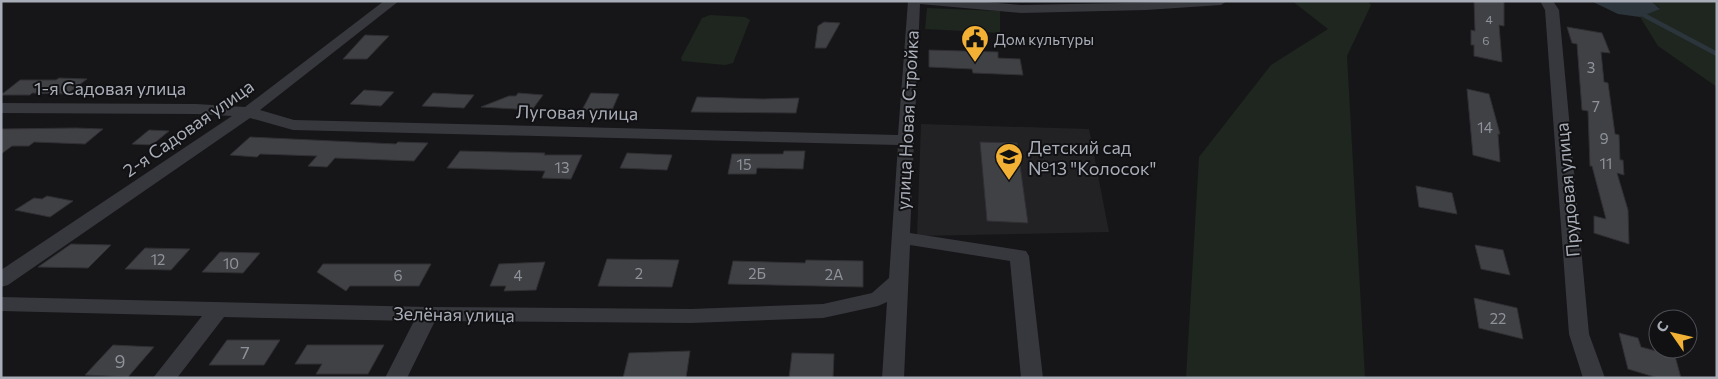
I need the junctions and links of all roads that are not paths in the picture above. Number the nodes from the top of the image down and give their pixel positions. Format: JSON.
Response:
{"nodes":[{"id":1,"x":393,"y":1,"type":"edge"},
{"id":2,"x":914,"y":1,"type":"edge"},
{"id":3,"x":924,"y":1,"type":"edge"},
{"id":4,"x":1222,"y":1,"type":"edge"},
{"id":5,"x":1546,"y":1,"type":"edge"},
{"id":6,"x":1,"y":108,"type":"edge"},
{"id":7,"x":248,"y":112,"type":"junction"},
{"id":8,"x":906,"y":140,"type":"junction"},
{"id":9,"x":901,"y":238,"type":"junction"},
{"id":10,"x":1,"y":280,"type":"edge"},
{"id":11,"x":898,"y":281,"type":"junction"},
{"id":12,"x":1,"y":304,"type":"edge"},
{"id":13,"x":219,"y":308,"type":"junction"},
{"id":14,"x":428,"y":314,"type":"junction"},
{"id":15,"x":164,"y":378,"type":"edge"},
{"id":16,"x":396,"y":378,"type":"edge"},
{"id":17,"x":893,"y":378,"type":"edge"},
{"id":18,"x":1032,"y":378,"type":"edge"},
{"id":19,"x":1594,"y":378,"type":"edge"}],
"edges":[{"from":1,"to":7,"type":"street","name":"2-я Садовая улица"},
{"from":2,"to":8,"type":"street","name":"улица Новая Стройка"},
{"from":3,"to":4,"type":"street"},
{"from":5,"to":19,"type":"street","name":"Прудовая улица"},
{"from":6,"to":7,"type":"street","name":"1-я Садовая улица"},
{"from":7,"to":8,"type":"street","name":"Луговая улица"},
{"from":7,"to":10,"type":"street","name":"2-я Садовая улица"},
{"from":8,"to":9,"type":"street","name":"улица Новая Стройка"},
{"from":9,"to":11,"type":"street","name":"улица Новая Стройка"},
{"from":9,"to":18,"type":"street"},
{"from":11,"to":14,"type":"street","name":"Зелёная улица"},
{"from":11,"to":17,"type":"street","name":"улица Новая Стройка"},
{"from":12,"to":13,"type":"street","name":"Зелёная улица"},
{"from":13,"to":14,"type":"street","name":"Зелёная улица"},
{"from":13,"to":15,"type":"street"},
{"from":14,"to":16,"type":"street"}]}
